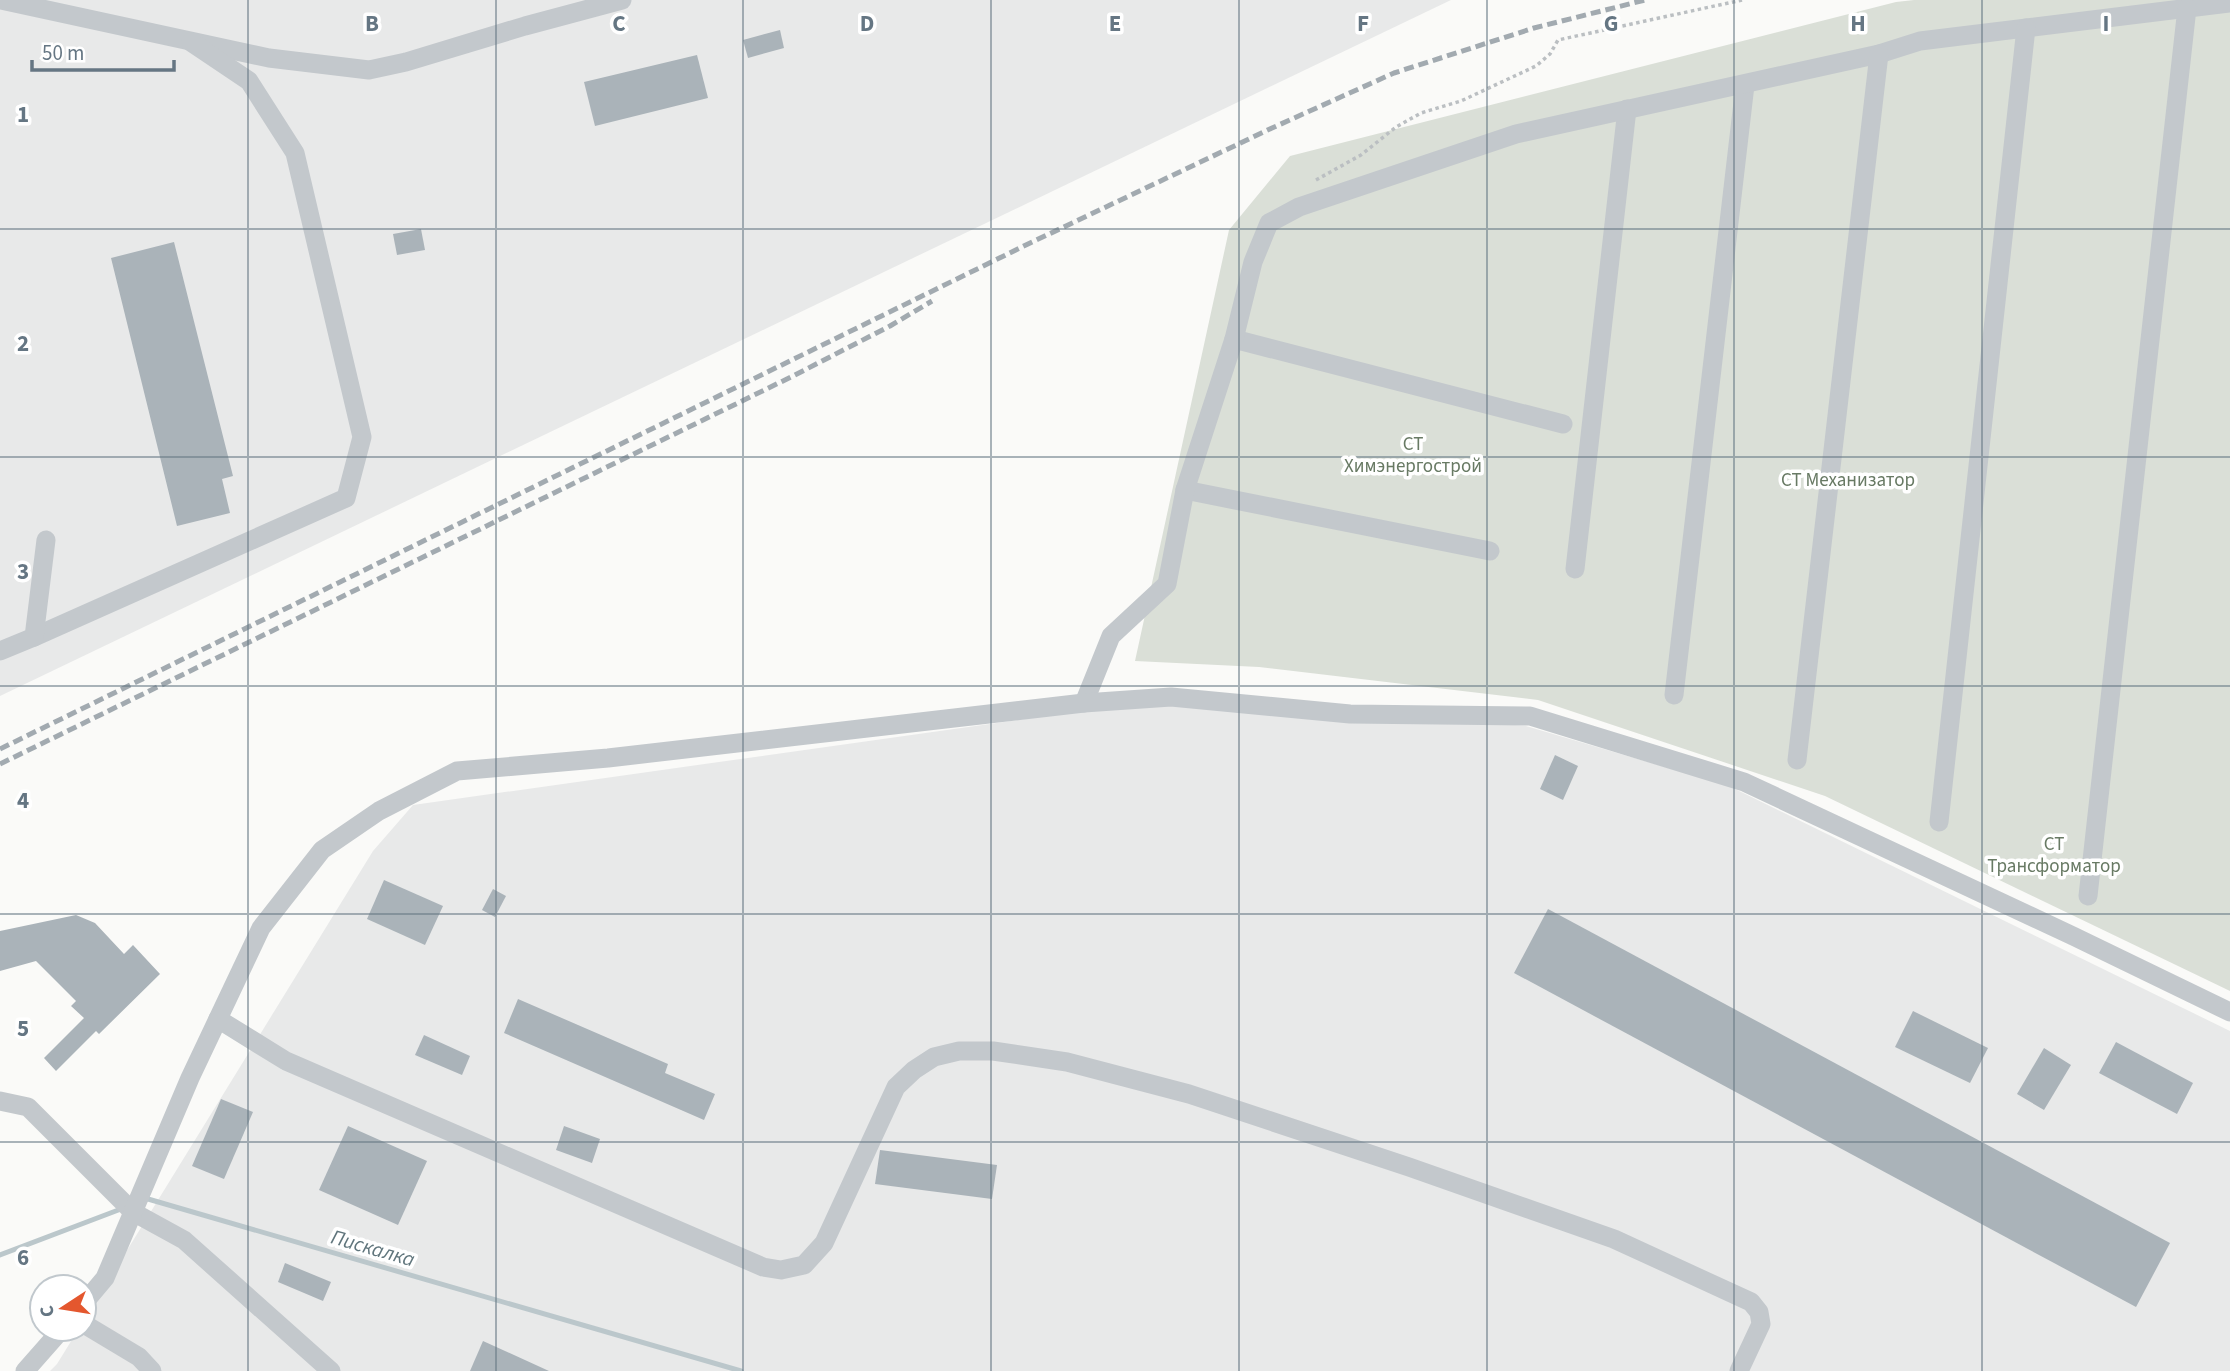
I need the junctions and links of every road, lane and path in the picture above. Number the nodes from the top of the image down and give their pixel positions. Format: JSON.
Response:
{"nodes":[{"id":1,"x":1,"y":0,"type":"edge"},
{"id":2,"x":622,"y":0,"type":"edge"},
{"id":3,"x":1742,"y":0,"type":"edge"},
{"id":4,"x":2230,"y":3,"type":"edge"},
{"id":5,"x":2187,"y":8,"type":"junction"},
{"id":6,"x":2026,"y":28,"type":"junction"},
{"id":7,"x":191,"y":42,"type":"junction"},
{"id":8,"x":1879,"y":54,"type":"junction"},
{"id":9,"x":1745,"y":85,"type":"junction"},
{"id":10,"x":1627,"y":109,"type":"junction"},
{"id":11,"x":1313,"y":181,"type":"dead end"},
{"id":12,"x":1234,"y":339,"type":"junction"},
{"id":13,"x":1563,"y":424,"type":"dead end"},
{"id":14,"x":1185,"y":490,"type":"junction"},
{"id":15,"x":46,"y":540,"type":"dead end"},
{"id":16,"x":1490,"y":551,"type":"dead end"},
{"id":17,"x":1575,"y":569,"type":"dead end"},
{"id":18,"x":34,"y":637,"type":"junction"},
{"id":19,"x":0,"y":651,"type":"edge"},
{"id":20,"x":1674,"y":695,"type":"dead end"},
{"id":21,"x":1084,"y":703,"type":"junction"},
{"id":22,"x":1797,"y":760,"type":"dead end"},
{"id":23,"x":1939,"y":822,"type":"dead end"},
{"id":24,"x":2088,"y":896,"type":"dead end"},
{"id":25,"x":2230,"y":1012,"type":"edge"},
{"id":26,"x":218,"y":1018,"type":"junction"},
{"id":27,"x":0,"y":1101,"type":"edge"},
{"id":28,"x":133,"y":1212,"type":"junction"},
{"id":29,"x":98,"y":1286,"type":"edge"},
{"id":30,"x":98,"y":1332,"type":"edge"},
{"id":31,"x":50,"y":1343,"type":"edge"},
{"id":32,"x":26,"y":1371,"type":"edge"},
{"id":33,"x":152,"y":1371,"type":"edge"},
{"id":34,"x":331,"y":1371,"type":"edge"},
{"id":35,"x":1739,"y":1371,"type":"edge"}],
"edges":[{"from":1,"to":7,"type":"street"},
{"from":2,"to":7,"type":"street"},
{"from":3,"to":11,"type":"path"},
{"from":4,"to":5,"type":"street"},
{"from":5,"to":6,"type":"street"},
{"from":5,"to":24,"type":"street"},
{"from":6,"to":8,"type":"street"},
{"from":6,"to":23,"type":"street"},
{"from":7,"to":18,"type":"street"},
{"from":8,"to":9,"type":"street"},
{"from":8,"to":22,"type":"street"},
{"from":9,"to":10,"type":"street"},
{"from":9,"to":20,"type":"street"},
{"from":10,"to":12,"type":"street"},
{"from":10,"to":17,"type":"street"},
{"from":12,"to":13,"type":"street"},
{"from":12,"to":14,"type":"street"},
{"from":14,"to":16,"type":"street"},
{"from":14,"to":21,"type":"street"},
{"from":15,"to":18,"type":"street"},
{"from":18,"to":19,"type":"street"},
{"from":21,"to":25,"type":"street"},
{"from":21,"to":26,"type":"street"},
{"from":26,"to":28,"type":"street"},
{"from":26,"to":35,"type":"street"},
{"from":27,"to":28,"type":"street"},
{"from":28,"to":29,"type":"street"},
{"from":28,"to":34,"type":"street"},
{"from":30,"to":33,"type":"street"},
{"from":31,"to":32,"type":"street"}]}
